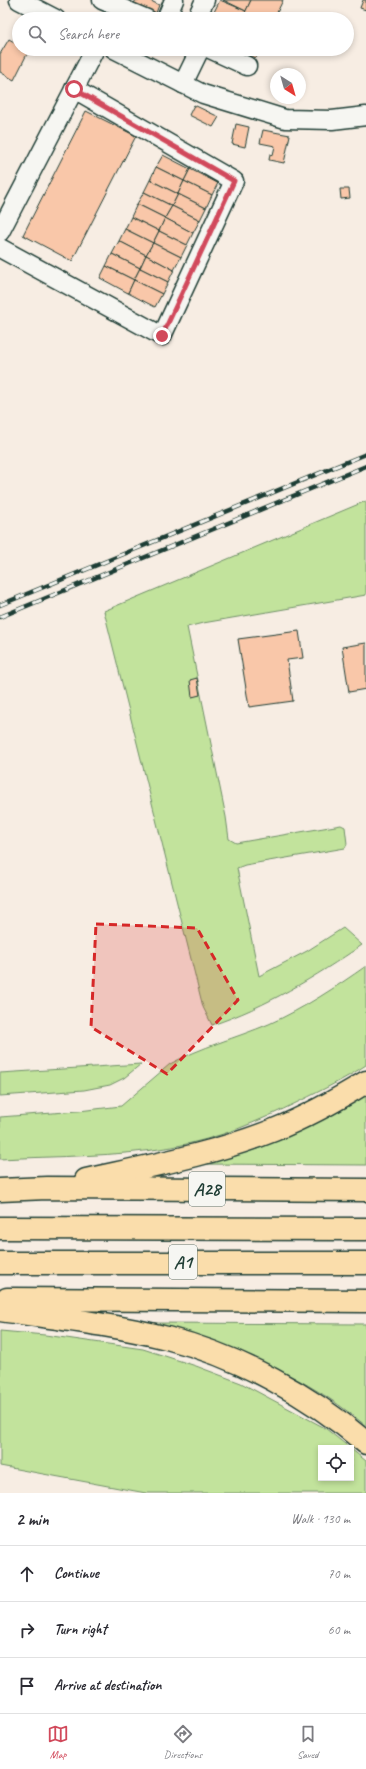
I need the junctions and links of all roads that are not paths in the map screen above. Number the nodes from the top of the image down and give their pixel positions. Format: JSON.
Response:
{"nodes":[{"id":1,"x":19,"y":0,"type":"edge"},
{"id":2,"x":102,"y":0,"type":"edge"},
{"id":3,"x":174,"y":0,"type":"edge"},
{"id":4,"x":205,"y":0,"type":"edge"},
{"id":5,"x":42,"y":12,"type":"edge"},
{"id":6,"x":118,"y":12,"type":"edge"},
{"id":7,"x":169,"y":12,"type":"edge"},
{"id":8,"x":199,"y":12,"type":"edge"},
{"id":9,"x":91,"y":56,"type":"edge"},
{"id":10,"x":128,"y":56,"type":"edge"},
{"id":11,"x":197,"y":56,"type":"edge"},
{"id":12,"x":225,"y":56,"type":"edge"},
{"id":13,"x":247,"y":66,"type":"dead end"},
{"id":14,"x":183,"y":84,"type":"junction"},
{"id":15,"x":74,"y":89,"type":"junction"},
{"id":16,"x":366,"y":116,"type":"edge"},
{"id":17,"x":0,"y":232,"type":"edge"},
{"id":18,"x":0,"y":248,"type":"edge"},
{"id":19,"x":366,"y":1082,"type":"edge"},
{"id":20,"x":47,"y":1188,"type":"junction"},
{"id":21,"x":0,"y":1190,"type":"edge"},
{"id":22,"x":366,"y":1190,"type":"edge"},
{"id":23,"x":0,"y":1228,"type":"edge"},
{"id":24,"x":366,"y":1229,"type":"edge"},
{"id":25,"x":0,"y":1263,"type":"edge"},
{"id":26,"x":366,"y":1263,"type":"edge"},
{"id":27,"x":0,"y":1299,"type":"edge"},
{"id":28,"x":366,"y":1301,"type":"edge"},
{"id":29,"x":0,"y":1310,"type":"edge"},
{"id":30,"x":366,"y":1443,"type":"edge"}],
"edges":[{"from":1,"to":5,"type":"street"},
{"from":2,"to":6,"type":"street"},
{"from":3,"to":7,"type":"street"},
{"from":4,"to":8,"type":"street"},
{"from":9,"to":15,"type":"street"},
{"from":10,"to":14,"type":"street"},
{"from":11,"to":14,"type":"street"},
{"from":12,"to":13,"type":"street"},
{"from":14,"to":16,"type":"street"},
{"from":15,"to":17,"type":"street"},
{"from":15,"to":18,"type":"street"},
{"from":19,"to":20,"type":"highway","number":"A28"},
{"from":20,"to":21,"type":"highway","number":"A28"},
{"from":20,"to":22,"type":"highway","number":"A28"},
{"from":23,"to":24,"type":"highway","number":"A1"},
{"from":25,"to":26,"type":"highway","number":"A1"},
{"from":27,"to":28,"type":"highway","number":"A1"},
{"from":29,"to":30,"type":"highway"}]}
